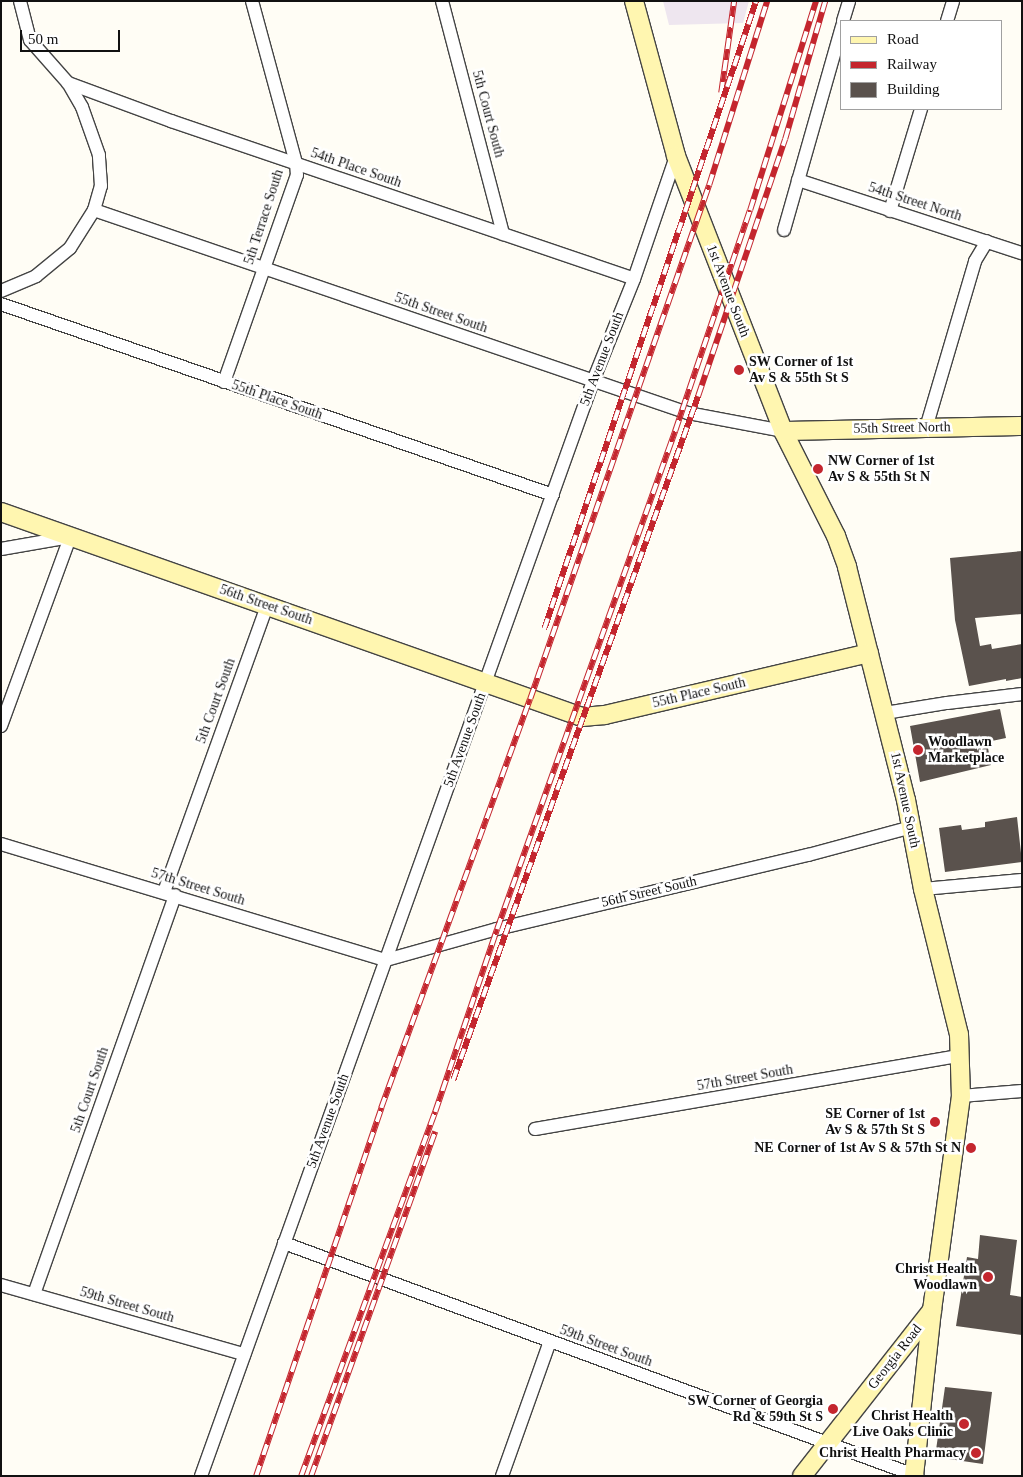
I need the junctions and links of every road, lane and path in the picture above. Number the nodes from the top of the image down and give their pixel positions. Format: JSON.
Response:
{"nodes":[{"id":1,"x":20,"y":1,"type":"edge"},
{"id":2,"x":252,"y":1,"type":"edge"},
{"id":3,"x":442,"y":1,"type":"edge"},
{"id":4,"x":634,"y":1,"type":"edge"},
{"id":5,"x":849,"y":1,"type":"edge"},
{"id":6,"x":953,"y":1,"type":"edge"},
{"id":7,"x":843,"y":20,"type":"edge"},
{"id":8,"x":947,"y":20,"type":"edge"},
{"id":9,"x":840,"y":33,"type":"edge"},
{"id":10,"x":68,"y":83,"type":"junction"},
{"id":11,"x":921,"y":110,"type":"edge"},
{"id":12,"x":676,"y":156,"type":"junction"},
{"id":13,"x":296,"y":163,"type":"junction"},
{"id":14,"x":798,"y":180,"type":"junction"},
{"id":15,"x":94,"y":210,"type":"junction"},
{"id":16,"x":890,"y":211,"type":"junction"},
{"id":17,"x":784,"y":230,"type":"dead end"},
{"id":18,"x":503,"y":234,"type":"junction"},
{"id":19,"x":987,"y":241,"type":"junction"},
{"id":20,"x":1022,"y":253,"type":"edge"},
{"id":21,"x":264,"y":267,"type":"junction"},
{"id":22,"x":634,"y":278,"type":"junction"},
{"id":23,"x":1,"y":291,"type":"edge"},
{"id":24,"x":1,"y":304,"type":"edge"},
{"id":25,"x":593,"y":381,"type":"junction"},
{"id":26,"x":224,"y":382,"type":"junction"},
{"id":27,"x":1022,"y":426,"type":"edge"},
{"id":28,"x":926,"y":428,"type":"junction"},
{"id":29,"x":783,"y":431,"type":"junction"},
{"id":30,"x":553,"y":495,"type":"junction"},
{"id":31,"x":1,"y":512,"type":"edge"},
{"id":32,"x":70,"y":536,"type":"junction"},
{"id":33,"x":1,"y":549,"type":"edge"},
{"id":34,"x":267,"y":606,"type":"junction"},
{"id":35,"x":869,"y":653,"type":"junction"},
{"id":36,"x":486,"y":683,"type":"junction"},
{"id":37,"x":1022,"y":694,"type":"edge"},
{"id":38,"x":530,"y":699,"type":"joint"},
{"id":39,"x":885,"y":714,"type":"junction"},
{"id":40,"x":1,"y":726,"type":"edge"},
{"id":41,"x":912,"y":827,"type":"junction"},
{"id":42,"x":1,"y":844,"type":"edge"},
{"id":43,"x":1022,"y":880,"type":"edge"},
{"id":44,"x":923,"y":889,"type":"junction"},
{"id":45,"x":169,"y":894,"type":"junction"},
{"id":46,"x":386,"y":960,"type":"junction"},
{"id":47,"x":959,"y":1056,"type":"junction"},
{"id":48,"x":1022,"y":1092,"type":"edge"},
{"id":49,"x":961,"y":1096,"type":"junction"},
{"id":50,"x":535,"y":1129,"type":"dead end"},
{"id":51,"x":284,"y":1242,"type":"junction"},
{"id":52,"x":1,"y":1285,"type":"edge"},
{"id":53,"x":34,"y":1294,"type":"junction"},
{"id":54,"x":932,"y":1310,"type":"junction"},
{"id":55,"x":550,"y":1341,"type":"junction"},
{"id":56,"x":244,"y":1354,"type":"junction"},
{"id":57,"x":827,"y":1443,"type":"junction"},
{"id":58,"x":915,"y":1475,"type":"edge"},
{"id":59,"x":201,"y":1476,"type":"edge"},
{"id":60,"x":502,"y":1476,"type":"edge"},
{"id":61,"x":802,"y":1476,"type":"edge"}],
"edges":[{"from":1,"to":10,"type":"street"},
{"from":2,"to":13,"type":"street","name":"5th Terrace South"},
{"from":3,"to":18,"type":"street","name":"5th Court South"},
{"from":4,"to":12,"type":"street"},
{"from":5,"to":7,"type":"street"},
{"from":6,"to":8,"type":"street"},
{"from":9,"to":14,"type":"street"},
{"from":10,"to":13,"type":"street","name":"54th Place South"},
{"from":10,"to":15,"type":"street"},
{"from":11,"to":16,"type":"street"},
{"from":12,"to":22,"type":"street","name":"5th Avenue South"},
{"from":12,"to":29,"type":"street","name":"1st Avenue South"},
{"from":13,"to":18,"type":"street","name":"54th Place South"},
{"from":13,"to":21,"type":"street","name":"5th Terrace South"},
{"from":14,"to":16,"type":"street","name":"54th Street North"},
{"from":14,"to":17,"type":"street"},
{"from":15,"to":21,"type":"street","name":"55th Street South"},
{"from":15,"to":23,"type":"street"},
{"from":16,"to":19,"type":"street","name":"54th Street North"},
{"from":18,"to":22,"type":"street","name":"54th Place South"},
{"from":19,"to":20,"type":"street","name":"54th Street North"},
{"from":19,"to":28,"type":"street"},
{"from":21,"to":25,"type":"street","name":"55th Street South"},
{"from":21,"to":26,"type":"street","name":"5th Terrace South"},
{"from":22,"to":25,"type":"street","name":"5th Avenue South"},
{"from":24,"to":26,"type":"street","name":"55th Place South"},
{"from":25,"to":29,"type":"street","name":"55th Street South"},
{"from":25,"to":30,"type":"street","name":"5th Avenue South"},
{"from":26,"to":30,"type":"street","name":"55th Place South"},
{"from":27,"to":28,"type":"street","name":"55th Street North"},
{"from":28,"to":29,"type":"street","name":"55th Street North"},
{"from":29,"to":35,"type":"street","name":"1st Avenue South"},
{"from":30,"to":36,"type":"street","name":"5th Avenue South"},
{"from":31,"to":32,"type":"street","name":"56th Street South"},
{"from":32,"to":33,"type":"street"},
{"from":32,"to":34,"type":"street","name":"56th Street South"},
{"from":32,"to":40,"type":"street"},
{"from":34,"to":36,"type":"street","name":"56th Street South"},
{"from":34,"to":45,"type":"street","name":"5th Court South"},
{"from":35,"to":38,"type":"street","name":"55th Place South"},
{"from":35,"to":39,"type":"street","name":"1st Avenue South"},
{"from":36,"to":38,"type":"street","name":"56th Street South"},
{"from":36,"to":46,"type":"street","name":"5th Avenue South"},
{"from":37,"to":39,"type":"street"},
{"from":39,"to":41,"type":"street","name":"1st Avenue South"},
{"from":41,"to":44,"type":"street","name":"1st Avenue South"},
{"from":41,"to":46,"type":"street","name":"56th Street South"},
{"from":42,"to":45,"type":"street","name":"57th Street South"},
{"from":43,"to":44,"type":"street"},
{"from":44,"to":47,"type":"street","name":"1st Avenue South"},
{"from":45,"to":46,"type":"street","name":"57th Street South"},
{"from":45,"to":53,"type":"street","name":"5th Court South"},
{"from":46,"to":51,"type":"street","name":"5th Avenue South"},
{"from":47,"to":49,"type":"street","name":"1st Avenue South"},
{"from":47,"to":50,"type":"street","name":"57th Street South"},
{"from":48,"to":49,"type":"street"},
{"from":49,"to":54,"type":"street","name":"1st Avenue South"},
{"from":51,"to":55,"type":"street","name":"59th Street South"},
{"from":51,"to":56,"type":"street","name":"5th Avenue South"},
{"from":52,"to":53,"type":"street","name":"59th Street South"},
{"from":53,"to":56,"type":"street","name":"59th Street South"},
{"from":54,"to":57,"type":"street","name":"Georgia Road"},
{"from":54,"to":58,"type":"street","name":"1st Avenue South"},
{"from":55,"to":57,"type":"street","name":"59th Street South"},
{"from":55,"to":60,"type":"street"},
{"from":56,"to":59,"type":"street","name":"5th Avenue South"},
{"from":57,"to":58,"type":"street","name":"59th Street South"},
{"from":57,"to":61,"type":"street","name":"Georgia Road"}]}
